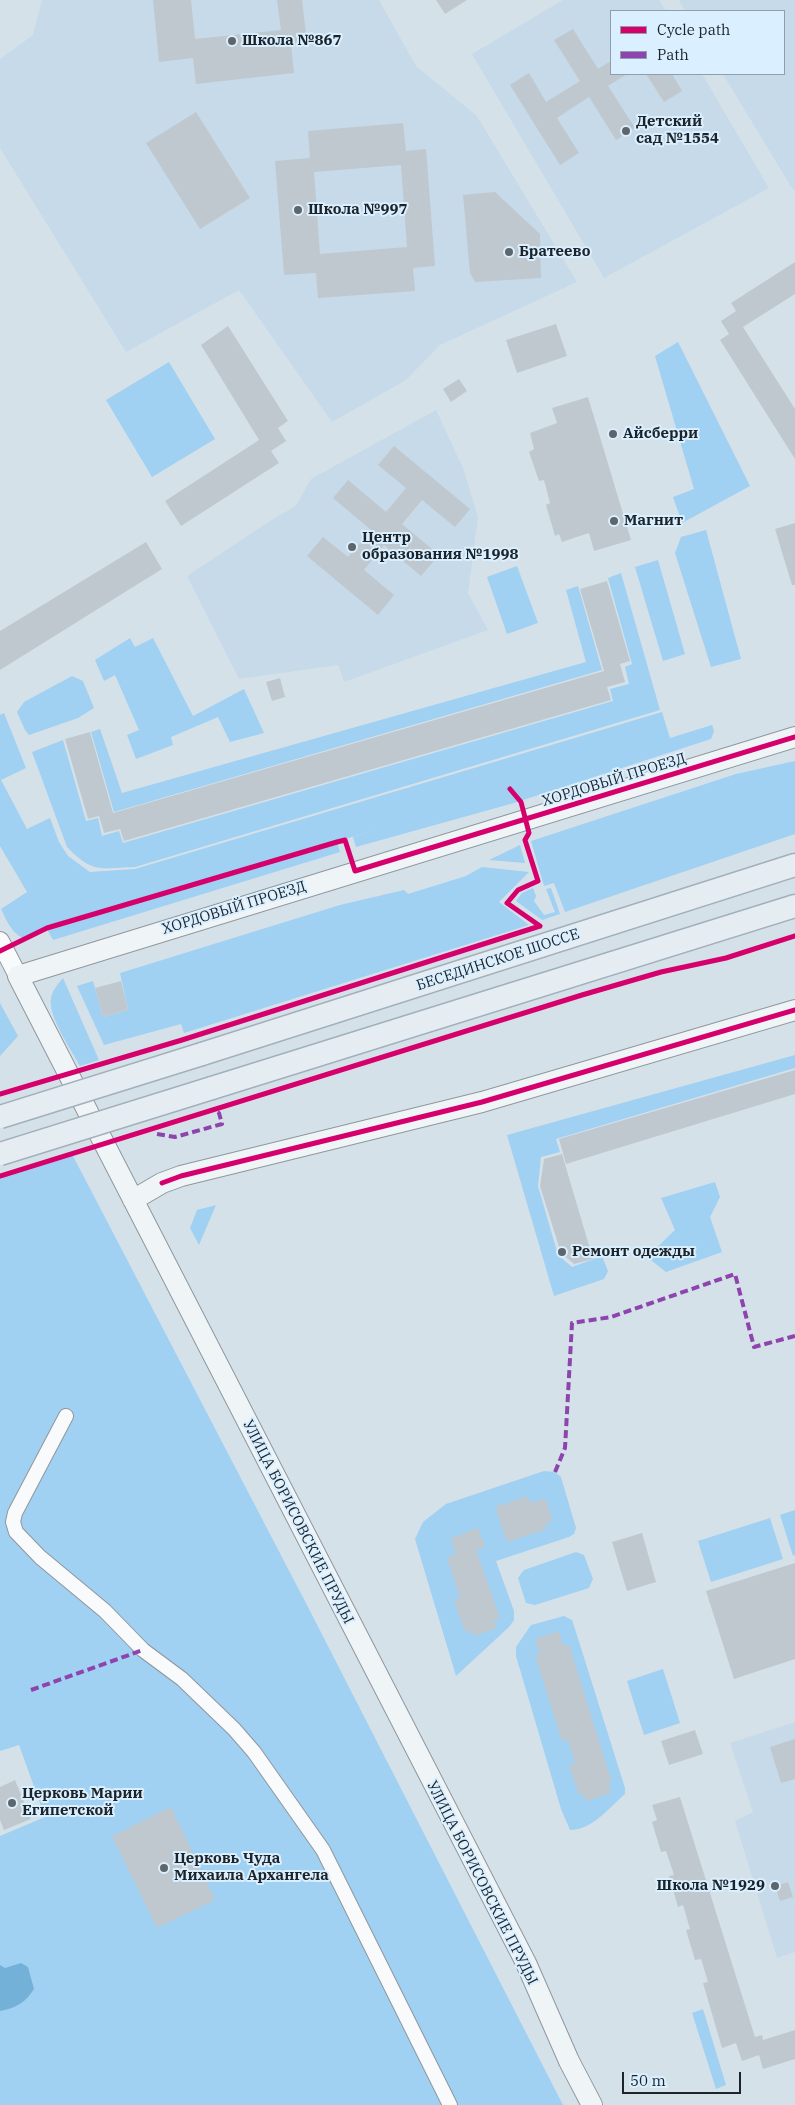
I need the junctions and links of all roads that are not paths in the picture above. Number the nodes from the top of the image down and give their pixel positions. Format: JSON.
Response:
{"nodes":[{"id":1,"x":795,"y":737,"type":"edge"},
{"id":2,"x":795,"y":865,"type":"edge"},
{"id":3,"x":795,"y":906,"type":"edge"},
{"id":4,"x":795,"y":913,"type":"edge"},
{"id":5,"x":767,"y":916,"type":"junction"},
{"id":6,"x":0,"y":941,"type":"edge"},
{"id":7,"x":18,"y":976,"type":"junction"},
{"id":8,"x":795,"y":1010,"type":"edge"},
{"id":9,"x":0,"y":1117,"type":"edge"},
{"id":10,"x":0,"y":1154,"type":"edge"},
{"id":11,"x":133,"y":1200,"type":"junction"},
{"id":12,"x":66,"y":1416,"type":"dead end"},
{"id":13,"x":450,"y":2105,"type":"edge"},
{"id":14,"x":592,"y":2105,"type":"edge"}],
"edges":[{"from":1,"to":7,"type":"main road","name":"ХОРДОВЫЙ ПРОЕЗД"},
{"from":2,"to":9,"type":"main road","name":"БЕСЕДИНСКОЕ ШОССЕ","bridge":true},
{"from":3,"to":5,"type":"main road"},
{"from":4,"to":5,"type":"main road"},
{"from":5,"to":10,"type":"main road","bridge":true},
{"from":6,"to":7,"type":"street","name":"УЛИЦА БОРИСОВСКИЕ ПРУДЫ"},
{"from":7,"to":11,"type":"main road","name":"УЛИЦА БОРИСОВСКИЕ ПРУДЫ"},
{"from":8,"to":11,"type":"main road"},
{"from":11,"to":14,"type":"main road","name":"УЛИЦА БОРИСОВСКИЕ ПРУДЫ"},
{"from":12,"to":13,"type":"street"}]}
